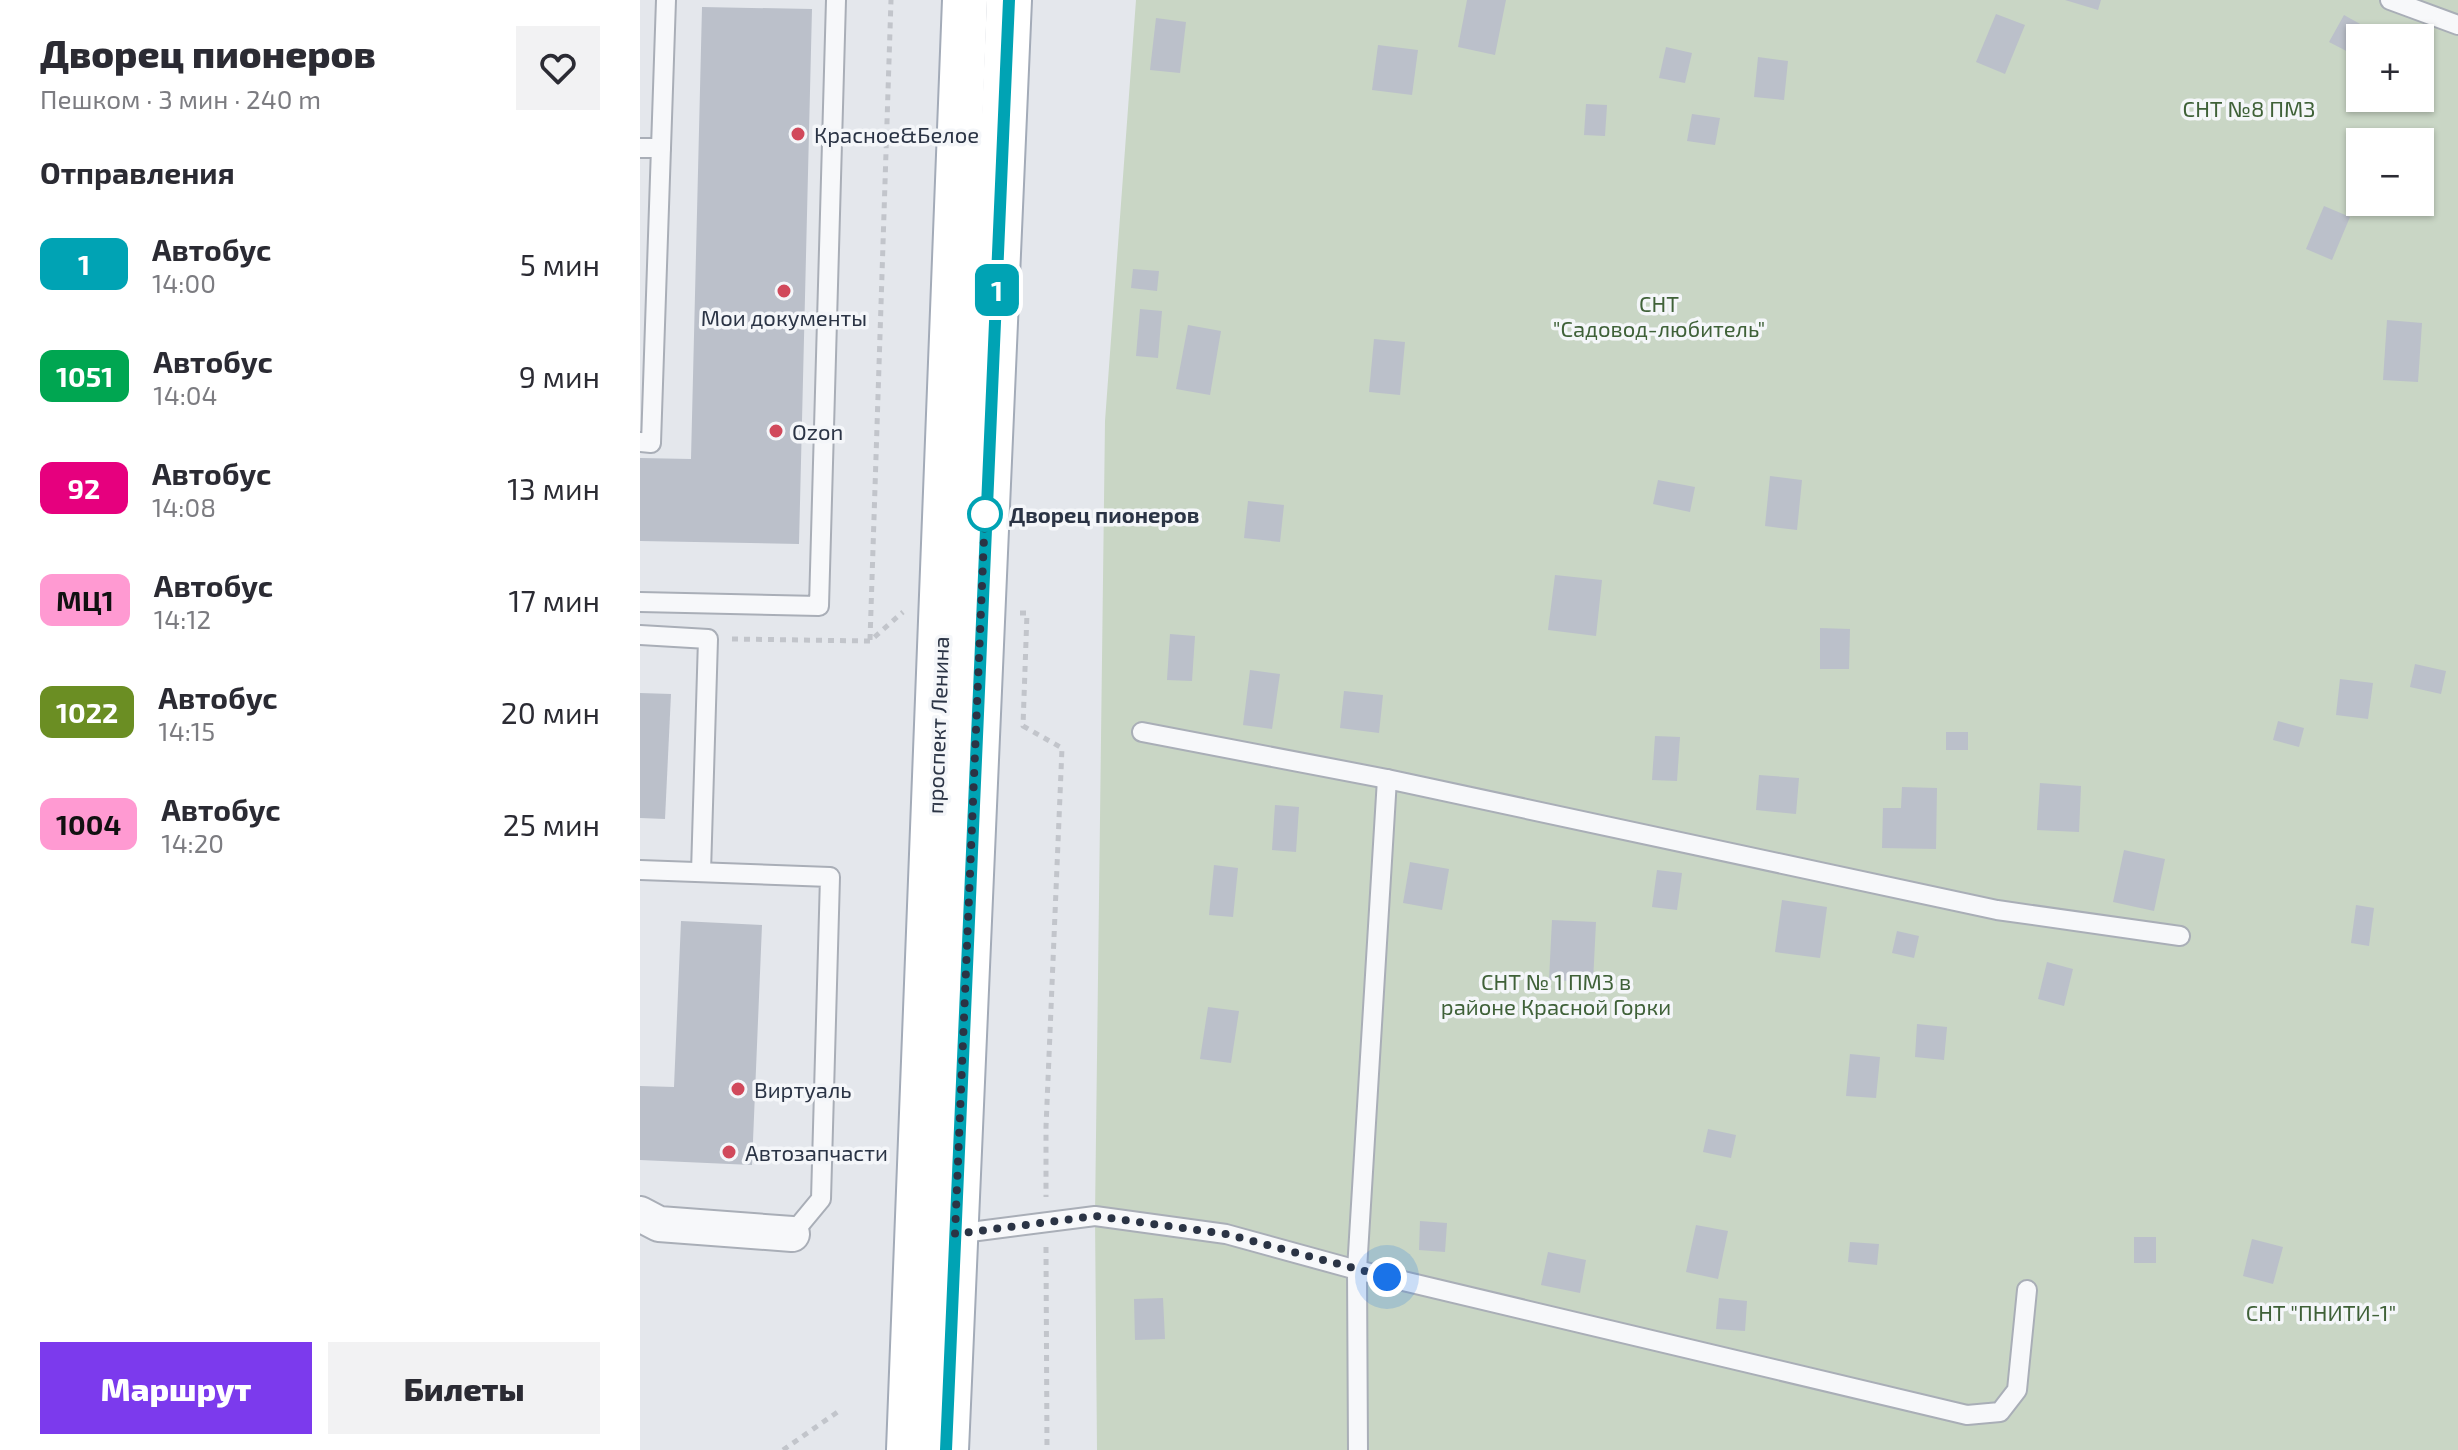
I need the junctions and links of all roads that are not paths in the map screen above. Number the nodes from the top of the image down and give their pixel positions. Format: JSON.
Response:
{"nodes":[{"id":1,"x":666,"y":0,"type":"edge"},
{"id":2,"x":836,"y":0,"type":"edge"},
{"id":3,"x":965,"y":0,"type":"edge"},
{"id":4,"x":1009,"y":0,"type":"edge"},
{"id":5,"x":2390,"y":0,"type":"edge"},
{"id":6,"x":2458,"y":25,"type":"edge"},
{"id":7,"x":640,"y":148,"type":"edge"},
{"id":8,"x":661,"y":148,"type":"junction"},
{"id":9,"x":640,"y":442,"type":"edge"},
{"id":10,"x":640,"y":602,"type":"edge"},
{"id":11,"x":640,"y":635,"type":"edge"},
{"id":12,"x":1142,"y":732,"type":"dead end"},
{"id":13,"x":1387,"y":779,"type":"junction"},
{"id":14,"x":640,"y":870,"type":"edge"},
{"id":15,"x":701,"y":872,"type":"junction"},
{"id":16,"x":2180,"y":936,"type":"dead end"},
{"id":17,"x":640,"y":1214,"type":"edge"},
{"id":18,"x":792,"y":1234,"type":"joint"},
{"id":19,"x":955,"y":1234,"type":"junction"},
{"id":20,"x":1357,"y":1270,"type":"junction"},
{"id":21,"x":2027,"y":1290,"type":"dead end"},
{"id":22,"x":909,"y":1450,"type":"edge"},
{"id":23,"x":946,"y":1450,"type":"edge"},
{"id":24,"x":1358,"y":1450,"type":"edge"}],
"edges":[{"from":1,"to":8,"type":"lane"},
{"from":2,"to":10,"type":"lane"},
{"from":3,"to":22,"type":"main road","name":"проспект Ленина"},
{"from":4,"to":19,"type":"main road","name":"проспект Ленина"},
{"from":5,"to":6,"type":"lane"},
{"from":7,"to":8,"type":"lane"},
{"from":8,"to":9,"type":"lane"},
{"from":11,"to":15,"type":"lane"},
{"from":12,"to":13,"type":"lane"},
{"from":13,"to":16,"type":"lane"},
{"from":13,"to":20,"type":"lane"},
{"from":14,"to":15,"type":"lane"},
{"from":15,"to":18,"type":"lane"},
{"from":17,"to":18,"type":"street"},
{"from":19,"to":20,"type":"lane"},
{"from":19,"to":23,"type":"main road","name":"проспект Ленина"},
{"from":20,"to":21,"type":"lane"},
{"from":20,"to":24,"type":"lane"}]}
